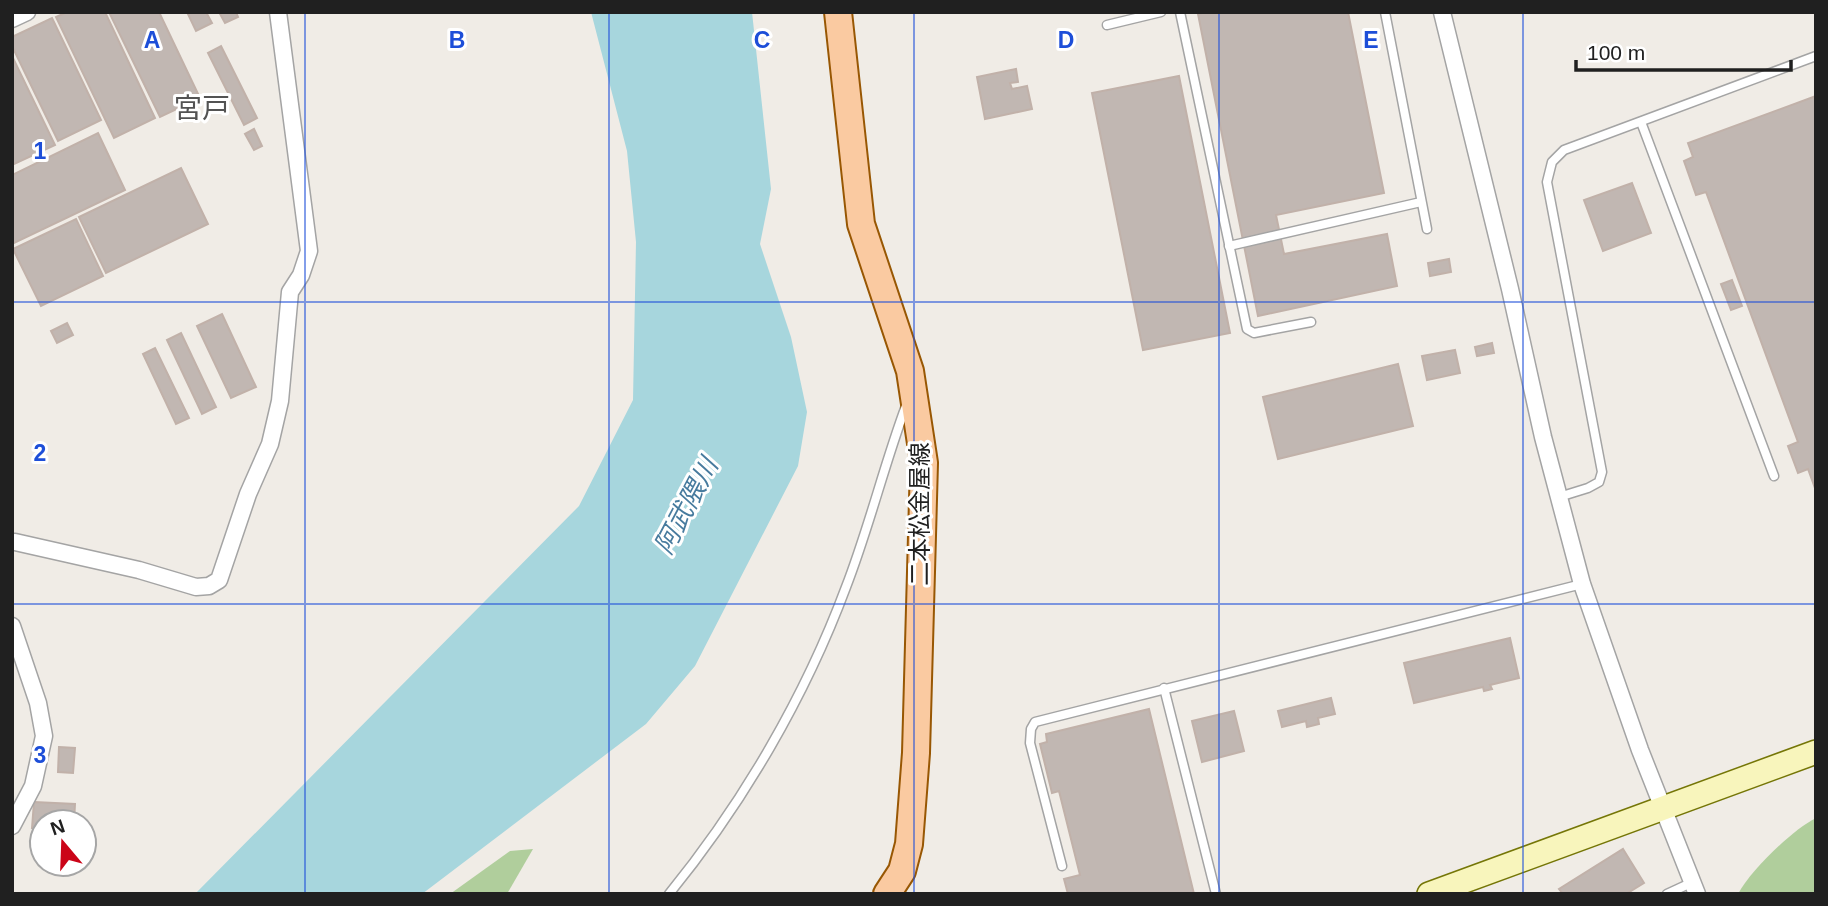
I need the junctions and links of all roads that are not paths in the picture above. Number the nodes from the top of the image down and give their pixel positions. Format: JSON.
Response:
{"nodes":[{"id":1,"x":27,"y":12,"type":"edge"},
{"id":2,"x":278,"y":12,"type":"edge"},
{"id":3,"x":838,"y":12,"type":"edge"},
{"id":4,"x":1161,"y":12,"type":"edge"},
{"id":5,"x":1180,"y":12,"type":"edge"},
{"id":6,"x":1385,"y":12,"type":"edge"},
{"id":7,"x":1442,"y":12,"type":"edge"},
{"id":8,"x":12,"y":19,"type":"edge"},
{"id":9,"x":1107,"y":24,"type":"dead end"},
{"id":10,"x":1816,"y":56,"type":"edge"},
{"id":11,"x":1641,"y":122,"type":"junction"},
{"id":12,"x":1421,"y":202,"type":"junction"},
{"id":13,"x":1427,"y":229,"type":"dead end"},
{"id":14,"x":1229,"y":246,"type":"junction"},
{"id":15,"x":1311,"y":321,"type":"dead end"},
{"id":16,"x":914,"y":397,"type":"junction"},
{"id":17,"x":1774,"y":476,"type":"dead end"},
{"id":18,"x":1559,"y":496,"type":"junction"},
{"id":19,"x":15,"y":542,"type":"dead end"},
{"id":20,"x":1582,"y":584,"type":"junction"},
{"id":21,"x":12,"y":626,"type":"edge"},
{"id":22,"x":1164,"y":688,"type":"junction"},
{"id":23,"x":1816,"y":752,"type":"edge"},
{"id":24,"x":1664,"y":809,"type":"junction"},
{"id":25,"x":12,"y":826,"type":"edge"},
{"id":26,"x":1062,"y":866,"type":"dead end"},
{"id":27,"x":1695,"y":888,"type":"edge"},
{"id":28,"x":669,"y":894,"type":"edge"},
{"id":29,"x":887,"y":894,"type":"edge"},
{"id":30,"x":1216,"y":894,"type":"edge"},
{"id":31,"x":1429,"y":894,"type":"edge"},
{"id":32,"x":1667,"y":894,"type":"edge"}],
"edges":[{"from":1,"to":8,"type":"street"},
{"from":2,"to":19,"type":"street"},
{"from":3,"to":16,"type":"main road","name":"二本松金屋線"},
{"from":4,"to":9,"type":"lane"},
{"from":5,"to":14,"type":"lane"},
{"from":6,"to":12,"type":"lane"},
{"from":7,"to":18,"type":"street"},
{"from":10,"to":11,"type":"lane"},
{"from":11,"to":17,"type":"lane"},
{"from":11,"to":18,"type":"lane"},
{"from":12,"to":13,"type":"lane"},
{"from":12,"to":14,"type":"lane"},
{"from":14,"to":15,"type":"lane"},
{"from":16,"to":28,"type":"lane"},
{"from":16,"to":29,"type":"main road","name":"二本松金屋線"},
{"from":18,"to":20,"type":"street"},
{"from":20,"to":22,"type":"lane"},
{"from":20,"to":24,"type":"street"},
{"from":21,"to":25,"type":"street"},
{"from":22,"to":26,"type":"lane"},
{"from":22,"to":30,"type":"lane"},
{"from":23,"to":24,"type":"street"},
{"from":24,"to":27,"type":"street"},
{"from":24,"to":31,"type":"street"},
{"from":27,"to":32,"type":"lane"}]}
